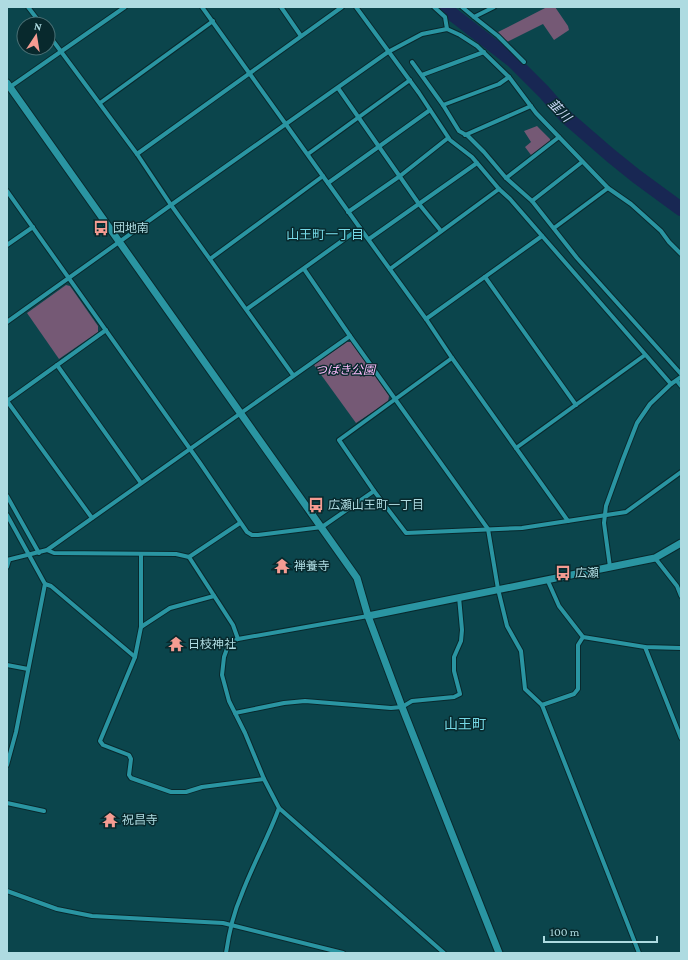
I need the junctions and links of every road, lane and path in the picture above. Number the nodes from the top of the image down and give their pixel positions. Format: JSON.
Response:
{"nodes":[{"id":1,"x":28,"y":7,"type":"edge"},
{"id":2,"x":126,"y":7,"type":"edge"},
{"id":3,"x":202,"y":7,"type":"edge"},
{"id":4,"x":281,"y":7,"type":"edge"},
{"id":5,"x":342,"y":7,"type":"edge"},
{"id":6,"x":356,"y":7,"type":"edge"},
{"id":7,"x":434,"y":7,"type":"edge"},
{"id":8,"x":462,"y":7,"type":"edge"},
{"id":9,"x":494,"y":7,"type":"edge"},
{"id":10,"x":35,"y":16,"type":"edge"},
{"id":11,"x":474,"y":17,"type":"junction"},
{"id":12,"x":212,"y":21,"type":"junction"},
{"id":13,"x":447,"y":29,"type":"junction"},
{"id":14,"x":301,"y":36,"type":"junction"},
{"id":15,"x":56,"y":45,"type":"edge"},
{"id":16,"x":60,"y":51,"type":"junction"},
{"id":17,"x":388,"y":52,"type":"junction"},
{"id":18,"x":484,"y":52,"type":"junction"},
{"id":19,"x":412,"y":62,"type":"dead end"},
{"id":20,"x":524,"y":62,"type":"dead end"},
{"id":21,"x":250,"y":72,"type":"junction"},
{"id":22,"x":422,"y":75,"type":"junction"},
{"id":23,"x":509,"y":77,"type":"junction"},
{"id":24,"x":410,"y":80,"type":"junction"},
{"id":25,"x":8,"y":86,"type":"edge"},
{"id":26,"x":338,"y":88,"type":"junction"},
{"id":27,"x":100,"y":104,"type":"junction"},
{"id":28,"x":443,"y":105,"type":"junction"},
{"id":29,"x":531,"y":106,"type":"junction"},
{"id":30,"x":430,"y":110,"type":"junction"},
{"id":31,"x":359,"y":118,"type":"junction"},
{"id":32,"x":287,"y":124,"type":"junction"},
{"id":33,"x":465,"y":135,"type":"junction"},
{"id":34,"x":559,"y":137,"type":"junction"},
{"id":35,"x":448,"y":138,"type":"junction"},
{"id":36,"x":379,"y":146,"type":"junction"},
{"id":37,"x":137,"y":154,"type":"junction"},
{"id":38,"x":308,"y":154,"type":"junction"},
{"id":39,"x":582,"y":162,"type":"junction"},
{"id":40,"x":477,"y":163,"type":"junction"},
{"id":41,"x":323,"y":176,"type":"junction"},
{"id":42,"x":400,"y":176,"type":"junction"},
{"id":43,"x":506,"y":178,"type":"junction"},
{"id":44,"x":328,"y":183,"type":"junction"},
{"id":45,"x":608,"y":188,"type":"junction"},
{"id":46,"x":499,"y":189,"type":"junction"},
{"id":47,"x":7,"y":190,"type":"edge"},
{"id":48,"x":532,"y":201,"type":"junction"},
{"id":49,"x":419,"y":204,"type":"junction"},
{"id":50,"x":171,"y":205,"type":"junction"},
{"id":51,"x":348,"y":212,"type":"junction"},
{"id":52,"x":33,"y":227,"type":"junction"},
{"id":53,"x":360,"y":228,"type":"junction"},
{"id":54,"x":554,"y":228,"type":"junction"},
{"id":55,"x":441,"y":231,"type":"junction"},
{"id":56,"x":542,"y":236,"type":"junction"},
{"id":57,"x":369,"y":239,"type":"junction"},
{"id":58,"x":120,"y":242,"type":"junction"},
{"id":59,"x":7,"y":245,"type":"edge"},
{"id":60,"x":681,"y":254,"type":"edge"},
{"id":61,"x":210,"y":258,"type":"junction"},
{"id":62,"x":304,"y":268,"type":"junction"},
{"id":63,"x":390,"y":268,"type":"junction"},
{"id":64,"x":485,"y":277,"type":"junction"},
{"id":65,"x":69,"y":278,"type":"junction"},
{"id":66,"x":247,"y":309,"type":"junction"},
{"id":67,"x":426,"y":319,"type":"junction"},
{"id":68,"x":7,"y":322,"type":"edge"},
{"id":69,"x":106,"y":330,"type":"junction"},
{"id":70,"x":350,"y":336,"type":"junction"},
{"id":71,"x":645,"y":355,"type":"junction"},
{"id":72,"x":452,"y":358,"type":"junction"},
{"id":73,"x":57,"y":365,"type":"junction"},
{"id":74,"x":293,"y":375,"type":"junction"},
{"id":75,"x":681,"y":376,"type":"edge"},
{"id":76,"x":677,"y":381,"type":"junction"},
{"id":77,"x":671,"y":384,"type":"junction"},
{"id":78,"x":681,"y":386,"type":"edge"},
{"id":79,"x":396,"y":400,"type":"junction"},
{"id":80,"x":7,"y":401,"type":"edge"},
{"id":81,"x":576,"y":405,"type":"junction"},
{"id":82,"x":242,"y":414,"type":"junction"},
{"id":83,"x":516,"y":448,"type":"junction"},
{"id":84,"x":190,"y":449,"type":"junction"},
{"id":85,"x":681,"y":472,"type":"edge"},
{"id":86,"x":142,"y":483,"type":"junction"},
{"id":87,"x":374,"y":491,"type":"junction"},
{"id":88,"x":7,"y":496,"type":"edge"},
{"id":89,"x":7,"y":515,"type":"edge"},
{"id":90,"x":605,"y":516,"type":"junction"},
{"id":91,"x":92,"y":518,"type":"junction"},
{"id":92,"x":568,"y":521,"type":"junction"},
{"id":93,"x":240,"y":523,"type":"junction"},
{"id":94,"x":322,"y":527,"type":"junction"},
{"id":95,"x":488,"y":529,"type":"junction"},
{"id":96,"x":681,"y":543,"type":"edge"},
{"id":97,"x":47,"y":550,"type":"junction"},
{"id":98,"x":39,"y":553,"type":"junction"},
{"id":99,"x":141,"y":554,"type":"junction"},
{"id":100,"x":29,"y":555,"type":"junction"},
{"id":101,"x":189,"y":557,"type":"junction"},
{"id":102,"x":656,"y":558,"type":"junction"},
{"id":103,"x":8,"y":560,"type":"edge"},
{"id":104,"x":7,"y":567,"type":"edge"},
{"id":105,"x":610,"y":567,"type":"junction"},
{"id":106,"x":547,"y":579,"type":"junction"},
{"id":107,"x":45,"y":584,"type":"junction"},
{"id":108,"x":498,"y":589,"type":"junction"},
{"id":109,"x":214,"y":596,"type":"junction"},
{"id":110,"x":681,"y":596,"type":"edge"},
{"id":111,"x":459,"y":597,"type":"junction"},
{"id":112,"x":368,"y":616,"type":"junction"},
{"id":113,"x":141,"y":627,"type":"junction"},
{"id":114,"x":582,"y":637,"type":"junction"},
{"id":115,"x":238,"y":639,"type":"junction"},
{"id":116,"x":645,"y":647,"type":"junction"},
{"id":117,"x":681,"y":648,"type":"edge"},
{"id":118,"x":135,"y":657,"type":"junction"},
{"id":119,"x":7,"y":665,"type":"edge"},
{"id":120,"x":28,"y":669,"type":"junction"},
{"id":121,"x":542,"y":706,"type":"junction"},
{"id":122,"x":402,"y":707,"type":"junction"},
{"id":123,"x":235,"y":713,"type":"junction"},
{"id":124,"x":681,"y":738,"type":"edge"},
{"id":125,"x":7,"y":765,"type":"edge"},
{"id":126,"x":264,"y":779,"type":"junction"},
{"id":127,"x":7,"y":803,"type":"edge"},
{"id":128,"x":279,"y":808,"type":"junction"},
{"id":129,"x":44,"y":811,"type":"dead end"},
{"id":130,"x":7,"y":891,"type":"edge"},
{"id":131,"x":231,"y":925,"type":"junction"},
{"id":132,"x":226,"y":953,"type":"edge"},
{"id":133,"x":343,"y":953,"type":"edge"},
{"id":134,"x":444,"y":953,"type":"edge"},
{"id":135,"x":499,"y":953,"type":"edge"},
{"id":136,"x":639,"y":953,"type":"edge"}],
"edges":[{"from":1,"to":10,"type":"street"},
{"from":2,"to":16,"type":"street"},
{"from":3,"to":12,"type":"street"},
{"from":4,"to":14,"type":"street"},
{"from":5,"to":14,"type":"street"},
{"from":6,"to":17,"type":"street"},
{"from":7,"to":13,"type":"street"},
{"from":8,"to":11,"type":"street"},
{"from":9,"to":11,"type":"street"},
{"from":11,"to":20,"type":"street"},
{"from":12,"to":21,"type":"street"},
{"from":12,"to":27,"type":"street"},
{"from":13,"to":17,"type":"street"},
{"from":13,"to":18,"type":"street"},
{"from":14,"to":21,"type":"street"},
{"from":15,"to":16,"type":"street"},
{"from":16,"to":25,"type":"street"},
{"from":16,"to":27,"type":"street"},
{"from":17,"to":24,"type":"street"},
{"from":17,"to":26,"type":"street"},
{"from":18,"to":22,"type":"street"},
{"from":18,"to":23,"type":"street"},
{"from":19,"to":22,"type":"street"},
{"from":21,"to":32,"type":"street"},
{"from":21,"to":37,"type":"street"},
{"from":22,"to":28,"type":"street"},
{"from":23,"to":28,"type":"street"},
{"from":23,"to":29,"type":"street"},
{"from":24,"to":30,"type":"street"},
{"from":24,"to":31,"type":"street"},
{"from":25,"to":58,"type":"street"},
{"from":26,"to":31,"type":"street"},
{"from":26,"to":32,"type":"street"},
{"from":27,"to":37,"type":"street"},
{"from":28,"to":33,"type":"street"},
{"from":29,"to":33,"type":"street"},
{"from":29,"to":34,"type":"street"},
{"from":30,"to":35,"type":"street"},
{"from":30,"to":36,"type":"street"},
{"from":31,"to":36,"type":"street"},
{"from":31,"to":38,"type":"street"},
{"from":32,"to":38,"type":"street"},
{"from":32,"to":50,"type":"street"},
{"from":33,"to":43,"type":"street"},
{"from":34,"to":39,"type":"street"},
{"from":34,"to":43,"type":"street"},
{"from":35,"to":40,"type":"street"},
{"from":35,"to":42,"type":"street"},
{"from":36,"to":42,"type":"street"},
{"from":36,"to":44,"type":"street"},
{"from":37,"to":50,"type":"street"},
{"from":38,"to":41,"type":"street"},
{"from":39,"to":45,"type":"street"},
{"from":39,"to":48,"type":"street"},
{"from":40,"to":46,"type":"street"},
{"from":40,"to":49,"type":"street"},
{"from":41,"to":44,"type":"street"},
{"from":41,"to":61,"type":"street"},
{"from":42,"to":49,"type":"street"},
{"from":42,"to":51,"type":"street"},
{"from":43,"to":48,"type":"street"},
{"from":44,"to":51,"type":"street"},
{"from":45,"to":54,"type":"street"},
{"from":45,"to":60,"type":"street"},
{"from":46,"to":55,"type":"street"},
{"from":46,"to":56,"type":"street"},
{"from":47,"to":52,"type":"street"},
{"from":48,"to":54,"type":"street"},
{"from":49,"to":55,"type":"street"},
{"from":49,"to":57,"type":"street"},
{"from":50,"to":58,"type":"street"},
{"from":50,"to":61,"type":"street"},
{"from":51,"to":53,"type":"street"},
{"from":52,"to":59,"type":"street"},
{"from":52,"to":65,"type":"street"},
{"from":53,"to":57,"type":"street"},
{"from":53,"to":62,"type":"street"},
{"from":54,"to":75,"type":"street"},
{"from":55,"to":63,"type":"street"},
{"from":56,"to":64,"type":"street"},
{"from":56,"to":71,"type":"street"},
{"from":57,"to":63,"type":"street"},
{"from":58,"to":65,"type":"street"},
{"from":58,"to":82,"type":"street"},
{"from":61,"to":66,"type":"street"},
{"from":62,"to":66,"type":"street"},
{"from":62,"to":70,"type":"street"},
{"from":63,"to":67,"type":"street"},
{"from":64,"to":67,"type":"street"},
{"from":64,"to":81,"type":"street"},
{"from":65,"to":68,"type":"street"},
{"from":65,"to":69,"type":"street"},
{"from":66,"to":74,"type":"street"},
{"from":67,"to":72,"type":"street"},
{"from":69,"to":73,"type":"street"},
{"from":69,"to":84,"type":"street"},
{"from":70,"to":74,"type":"street"},
{"from":70,"to":79,"type":"street"},
{"from":71,"to":77,"type":"street"},
{"from":71,"to":81,"type":"street"},
{"from":72,"to":79,"type":"street"},
{"from":72,"to":83,"type":"street"},
{"from":73,"to":80,"type":"street"},
{"from":73,"to":86,"type":"street"},
{"from":74,"to":82,"type":"street"},
{"from":75,"to":76,"type":"street"},
{"from":76,"to":77,"type":"street"},
{"from":76,"to":78,"type":"street"},
{"from":77,"to":90,"type":"street"},
{"from":79,"to":87,"type":"street"},
{"from":79,"to":95,"type":"street"},
{"from":80,"to":91,"type":"street"},
{"from":81,"to":83,"type":"street"},
{"from":82,"to":84,"type":"street"},
{"from":82,"to":94,"type":"street"},
{"from":83,"to":92,"type":"street"},
{"from":84,"to":86,"type":"street"},
{"from":84,"to":93,"type":"street"},
{"from":85,"to":90,"type":"street"},
{"from":86,"to":91,"type":"street"},
{"from":87,"to":94,"type":"street"},
{"from":87,"to":95,"type":"street"},
{"from":88,"to":98,"type":"street"},
{"from":89,"to":100,"type":"street"},
{"from":90,"to":92,"type":"street"},
{"from":90,"to":105,"type":"street"},
{"from":91,"to":97,"type":"street"},
{"from":92,"to":95,"type":"street"},
{"from":93,"to":94,"type":"street"},
{"from":93,"to":101,"type":"street"},
{"from":94,"to":112,"type":"street"},
{"from":95,"to":108,"type":"street"},
{"from":96,"to":102,"type":"street"},
{"from":97,"to":98,"type":"street"},
{"from":97,"to":99,"type":"street"},
{"from":98,"to":100,"type":"street"},
{"from":99,"to":101,"type":"street"},
{"from":99,"to":113,"type":"street"},
{"from":100,"to":103,"type":"street"},
{"from":100,"to":107,"type":"street"},
{"from":101,"to":109,"type":"street"},
{"from":102,"to":105,"type":"street"},
{"from":102,"to":110,"type":"street"},
{"from":103,"to":104,"type":"street"},
{"from":105,"to":106,"type":"street"},
{"from":106,"to":108,"type":"street"},
{"from":106,"to":114,"type":"street"},
{"from":107,"to":118,"type":"street"},
{"from":107,"to":120,"type":"street"},
{"from":108,"to":111,"type":"street"},
{"from":108,"to":121,"type":"street"},
{"from":109,"to":113,"type":"street"},
{"from":109,"to":115,"type":"street"},
{"from":111,"to":112,"type":"street"},
{"from":111,"to":122,"type":"street"},
{"from":112,"to":115,"type":"street"},
{"from":112,"to":122,"type":"street"},
{"from":113,"to":118,"type":"street"},
{"from":114,"to":116,"type":"street"},
{"from":114,"to":121,"type":"street"},
{"from":115,"to":123,"type":"street"},
{"from":116,"to":117,"type":"street"},
{"from":116,"to":124,"type":"street"},
{"from":118,"to":126,"type":"street"},
{"from":119,"to":120,"type":"street"},
{"from":120,"to":125,"type":"street"},
{"from":121,"to":136,"type":"street"},
{"from":122,"to":123,"type":"street"},
{"from":122,"to":135,"type":"street"},
{"from":123,"to":126,"type":"street"},
{"from":126,"to":128,"type":"street"},
{"from":127,"to":129,"type":"street"},
{"from":128,"to":131,"type":"street"},
{"from":128,"to":134,"type":"street"},
{"from":130,"to":131,"type":"street"},
{"from":131,"to":132,"type":"street"},
{"from":131,"to":133,"type":"street"}]}
